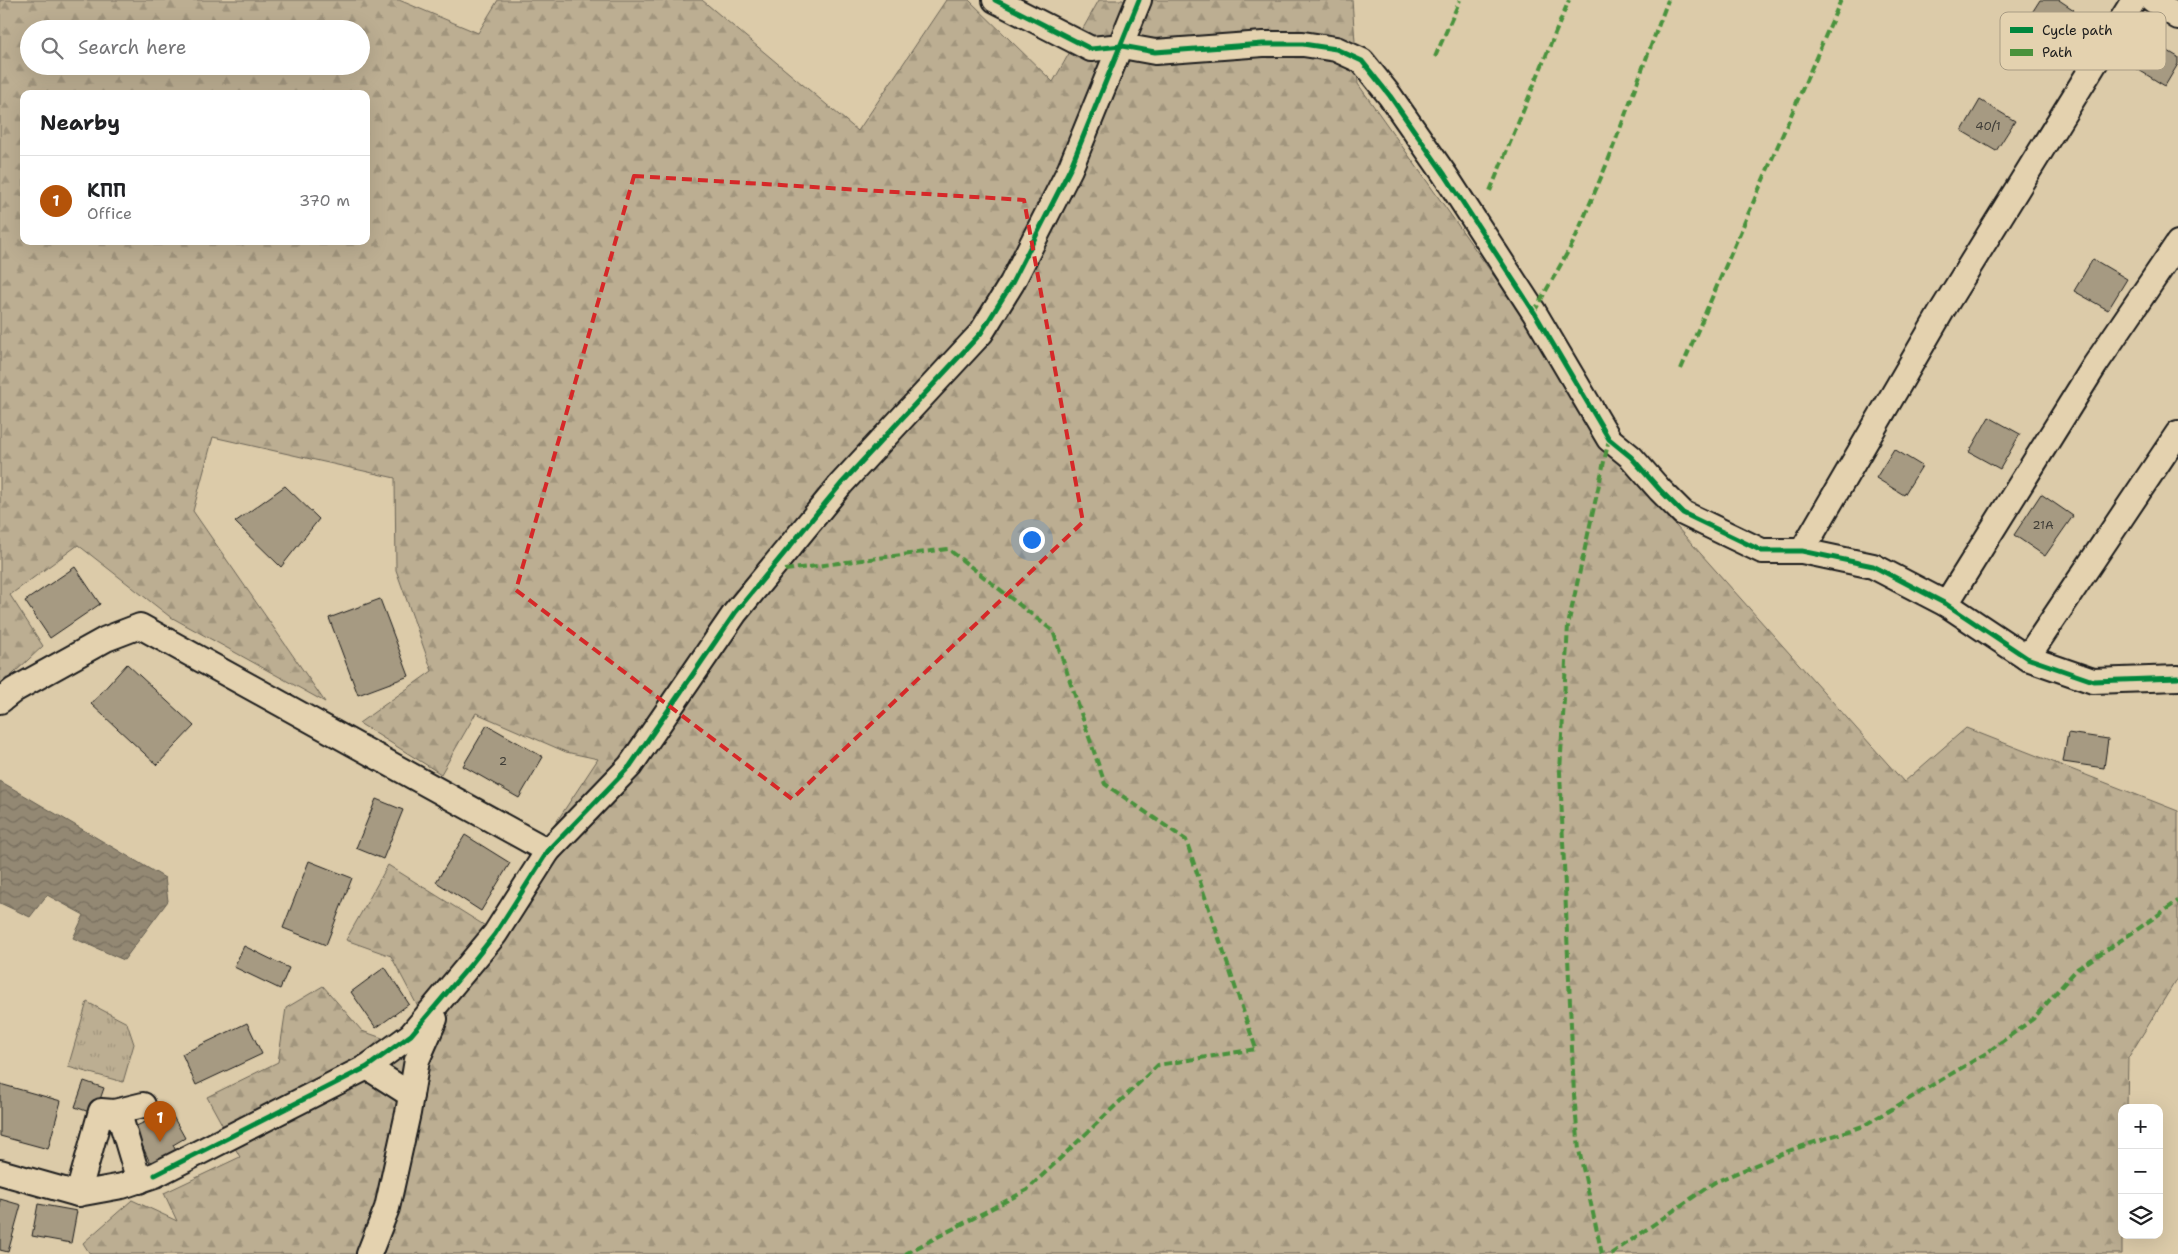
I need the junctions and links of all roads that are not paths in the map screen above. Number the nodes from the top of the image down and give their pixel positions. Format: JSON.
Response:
{"nodes":[{"id":1,"x":996,"y":0,"type":"edge"},
{"id":2,"x":1139,"y":0,"type":"edge"},
{"id":3,"x":2134,"y":0,"type":"edge"},
{"id":4,"x":2153,"y":0,"type":"edge"},
{"id":5,"x":2127,"y":12,"type":"edge"},
{"id":6,"x":2178,"y":17,"type":"edge"},
{"id":7,"x":1122,"y":46,"type":"junction"},
{"id":8,"x":2091,"y":70,"type":"edge"},
{"id":9,"x":2178,"y":243,"type":"edge"},
{"id":10,"x":2178,"y":434,"type":"edge"},
{"id":11,"x":1802,"y":551,"type":"junction"},
{"id":12,"x":1946,"y":604,"type":"junction"},
{"id":13,"x":2026,"y":658,"type":"junction"},
{"id":14,"x":2178,"y":678,"type":"edge"},
{"id":15,"x":0,"y":701,"type":"edge"},
{"id":16,"x":548,"y":851,"type":"junction"},
{"id":17,"x":446,"y":993,"type":"junction"},
{"id":18,"x":367,"y":1067,"type":"junction"},
{"id":19,"x":411,"y":1095,"type":"junction"},
{"id":20,"x":143,"y":1105,"type":"dead end"},
{"id":21,"x":114,"y":1112,"type":"junction"},
{"id":22,"x":0,"y":1172,"type":"edge"},
{"id":23,"x":147,"y":1178,"type":"junction"},
{"id":24,"x":78,"y":1194,"type":"junction"},
{"id":25,"x":369,"y":1254,"type":"edge"}],
"edges":[{"from":1,"to":7,"type":"street"},
{"from":2,"to":7,"type":"street"},
{"from":3,"to":5,"type":"street"},
{"from":4,"to":6,"type":"street"},
{"from":7,"to":11,"type":"street"},
{"from":7,"to":16,"type":"street"},
{"from":8,"to":11,"type":"street"},
{"from":9,"to":12,"type":"street"},
{"from":10,"to":13,"type":"street"},
{"from":11,"to":12,"type":"street"},
{"from":12,"to":13,"type":"street"},
{"from":13,"to":14,"type":"street"},
{"from":15,"to":16,"type":"street"},
{"from":16,"to":17,"type":"street"},
{"from":17,"to":18,"type":"street"},
{"from":17,"to":19,"type":"street"},
{"from":18,"to":19,"type":"street"},
{"from":18,"to":23,"type":"street"},
{"from":19,"to":25,"type":"street"},
{"from":20,"to":21,"type":"street"},
{"from":21,"to":23,"type":"street"},
{"from":21,"to":24,"type":"street"},
{"from":22,"to":24,"type":"street"},
{"from":23,"to":24,"type":"street"}]}
